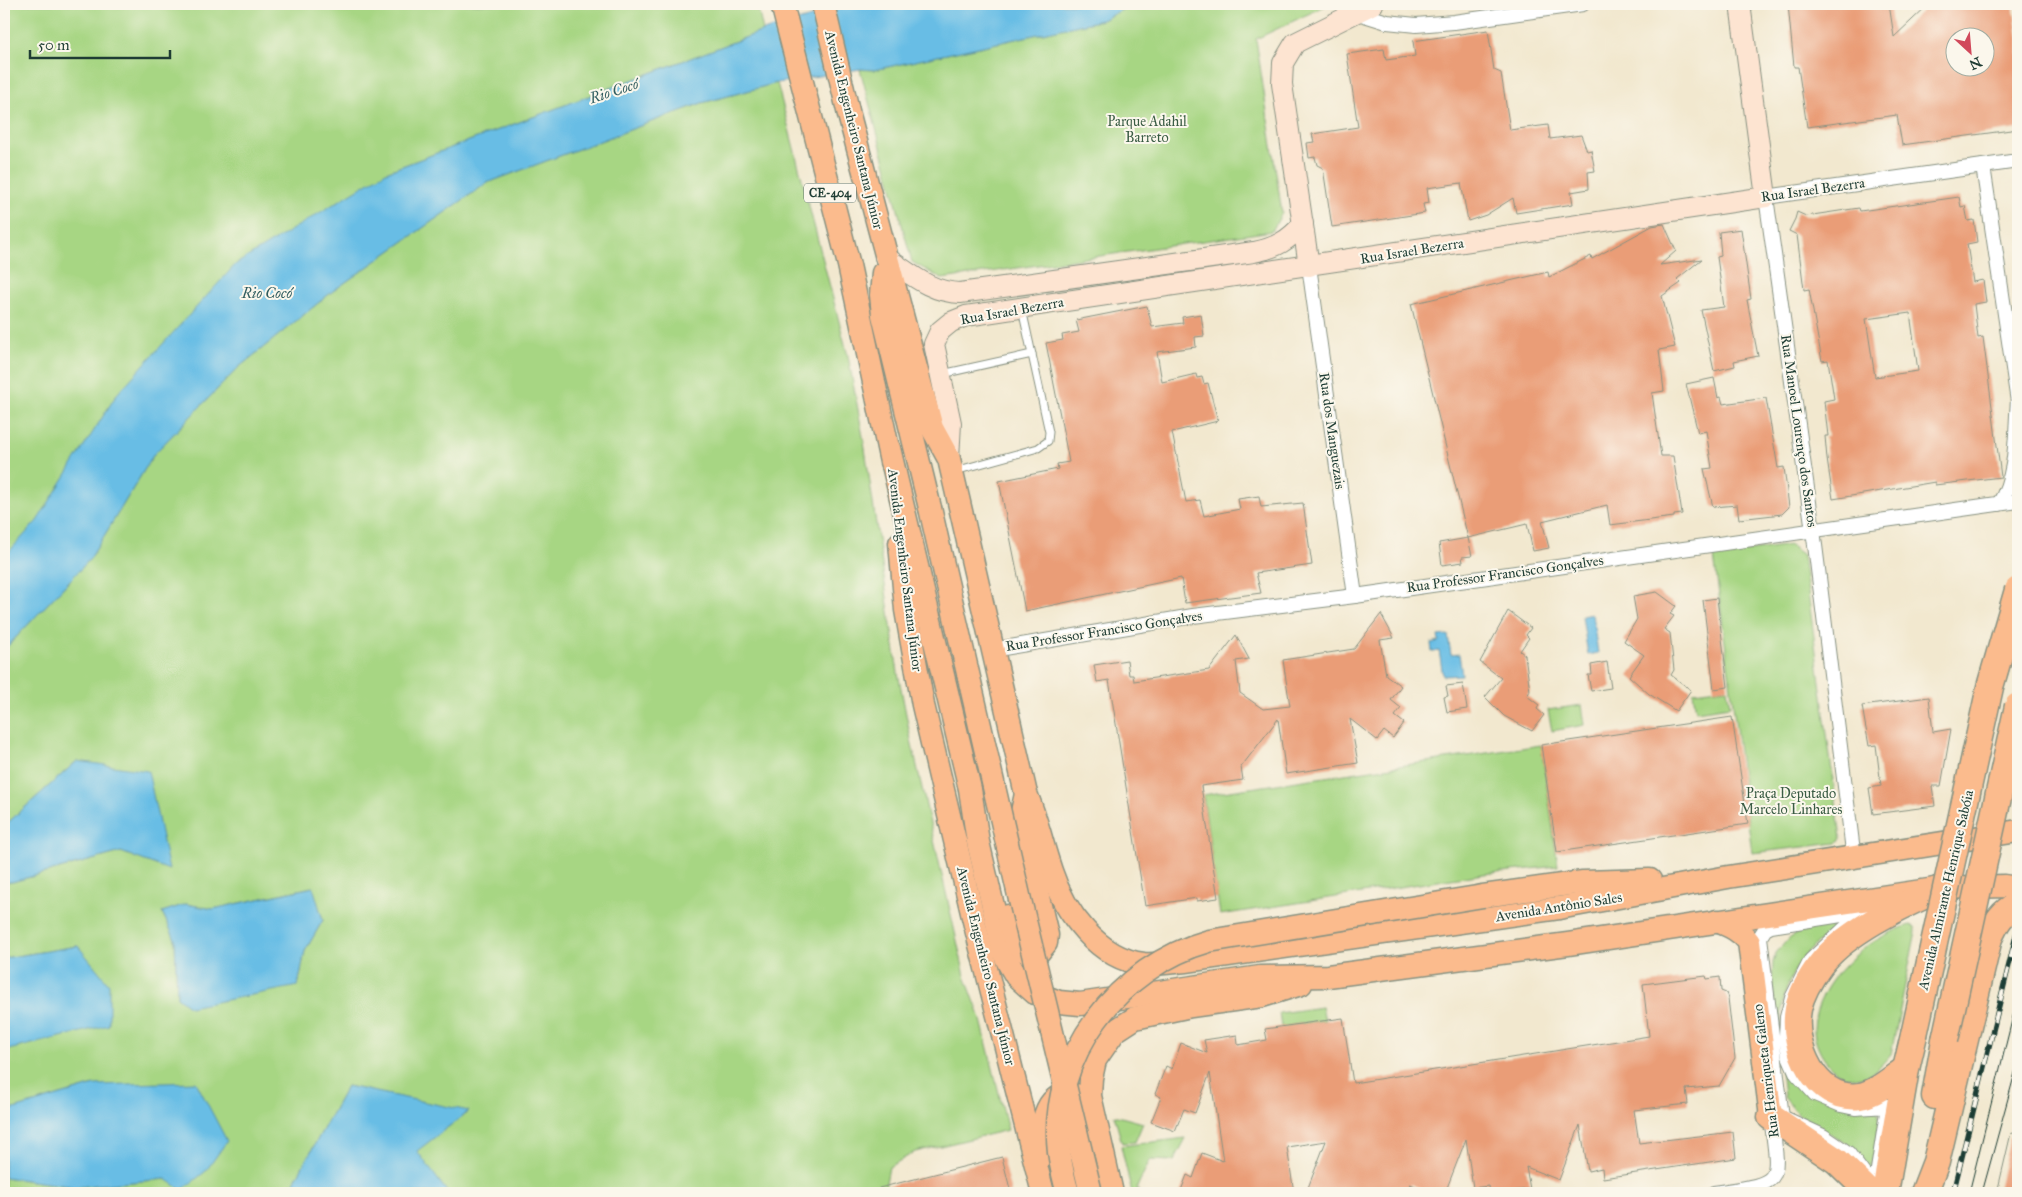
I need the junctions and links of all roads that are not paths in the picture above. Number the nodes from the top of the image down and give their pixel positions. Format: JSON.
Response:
{"nodes":[{"id":1,"x":782,"y":4,"type":"edge"},
{"id":2,"x":823,"y":4,"type":"edge"},
{"id":3,"x":1583,"y":4,"type":"edge"},
{"id":4,"x":1740,"y":4,"type":"edge"},
{"id":5,"x":1364,"y":8,"type":"edge"},
{"id":6,"x":2018,"y":161,"type":"edge"},
{"id":7,"x":1983,"y":166,"type":"junction"},
{"id":8,"x":1766,"y":197,"type":"junction"},
{"id":9,"x":1303,"y":224,"type":"junction"},
{"id":10,"x":885,"y":256,"type":"junction"},
{"id":11,"x":1309,"y":266,"type":"junction"},
{"id":12,"x":1021,"y":308,"type":"junction"},
{"id":13,"x":1032,"y":354,"type":"junction"},
{"id":14,"x":928,"y":374,"type":"junction"},
{"id":15,"x":2018,"y":401,"type":"edge"},
{"id":16,"x":890,"y":448,"type":"junction"},
{"id":17,"x":950,"y":466,"type":"junction"},
{"id":18,"x":2018,"y":501,"type":"edge"},
{"id":19,"x":1999,"y":504,"type":"junction"},
{"id":20,"x":1813,"y":530,"type":"junction"},
{"id":21,"x":2018,"y":590,"type":"edge"},
{"id":22,"x":1355,"y":596,"type":"junction"},
{"id":23,"x":992,"y":650,"type":"junction"},
{"id":24,"x":2018,"y":706,"type":"edge"},
{"id":25,"x":970,"y":789,"type":"junction"},
{"id":26,"x":1026,"y":794,"type":"junction"},
{"id":27,"x":2018,"y":831,"type":"edge"},
{"id":28,"x":1854,"y":859,"type":"junction"},
{"id":29,"x":1728,"y":877,"type":"junction"},
{"id":30,"x":1942,"y":888,"type":"junction"},
{"id":31,"x":2018,"y":888,"type":"edge"},
{"id":32,"x":2018,"y":905,"type":"edge"},
{"id":33,"x":1861,"y":917,"type":"joint"},
{"id":34,"x":1717,"y":921,"type":"junction"},
{"id":35,"x":1102,"y":946,"type":"joint"},
{"id":36,"x":1328,"y":976,"type":"junction"},
{"id":37,"x":1906,"y":1069,"type":"junction"},
{"id":38,"x":1095,"y":1116,"type":"junction"},
{"id":39,"x":1771,"y":1117,"type":"junction"},
{"id":40,"x":1043,"y":1192,"type":"edge"},
{"id":41,"x":1068,"y":1193,"type":"edge"},
{"id":42,"x":1091,"y":1193,"type":"edge"},
{"id":43,"x":1112,"y":1193,"type":"edge"},
{"id":44,"x":1714,"y":1193,"type":"edge"},
{"id":45,"x":1870,"y":1193,"type":"edge"},
{"id":46,"x":1885,"y":1193,"type":"edge"},
{"id":47,"x":1918,"y":1193,"type":"edge"},
{"id":48,"x":1924,"y":1193,"type":"edge"}],
"edges":[{"from":1,"to":16,"type":"main road","name":"Avenida Engenheiro Santana Júnior","number":"CE-404"},
{"from":2,"to":10,"type":"main road","name":"Avenida Engenheiro Santana Júnior","number":"CE-404"},
{"from":3,"to":5,"type":"street"},
{"from":4,"to":8,"type":"street","name":"Rua Manoel Lourenço dos Santos"},
{"from":5,"to":9,"type":"street"},
{"from":6,"to":7,"type":"street","name":"Rua Israel Bezerra"},
{"from":7,"to":8,"type":"street","name":"Rua Israel Bezerra"},
{"from":7,"to":15,"type":"street"},
{"from":8,"to":11,"type":"street","name":"Rua Israel Bezerra"},
{"from":8,"to":20,"type":"street","name":"Rua Manoel Lourenço dos Santos"},
{"from":9,"to":10,"type":"street","name":"Rua Israel Bezerra"},
{"from":9,"to":11,"type":"street"},
{"from":10,"to":14,"type":"main road","name":"Avenida Engenheiro Santana Júnior"},
{"from":10,"to":42,"type":"main road","name":"Avenida Engenheiro Santana Júnior","bridge":true},
{"from":11,"to":12,"type":"street","name":"Rua Israel Bezerra"},
{"from":11,"to":22,"type":"street","name":"Rua dos Manguezais"},
{"from":12,"to":13,"type":"lane"},
{"from":12,"to":14,"type":"street","name":"Rua Israel Bezerra"},
{"from":13,"to":14,"type":"lane"},
{"from":13,"to":17,"type":"lane"},
{"from":14,"to":17,"type":"main road","name":"Avenida Engenheiro Santana Júnior"},
{"from":15,"to":19,"type":"street"},
{"from":16,"to":25,"type":"main road"},
{"from":16,"to":40,"type":"main road","name":"Avenida Engenheiro Santana Júnior"},
{"from":17,"to":23,"type":"main road","name":"Avenida Engenheiro Santana Júnior"},
{"from":18,"to":19,"type":"street","name":"Rua Professor Francisco Gonçalves"},
{"from":19,"to":20,"type":"street","name":"Rua Professor Francisco Gonçalves"},
{"from":20,"to":22,"type":"street","name":"Rua Professor Francisco Gonçalves"},
{"from":20,"to":28,"type":"street","name":"Rua Manoel Lourenço dos Santos"},
{"from":21,"to":37,"type":"highway","name":"Avenida Almirante Henrique Sabóia","bridge":true},
{"from":22,"to":23,"type":"street","name":"Rua Professor Francisco Gonçalves"},
{"from":23,"to":26,"type":"main road","name":"Avenida Engenheiro Santana Júnior"},
{"from":24,"to":47,"type":"highway","bridge":true},
{"from":25,"to":26,"type":"main road"},
{"from":25,"to":36,"type":"main road"},
{"from":26,"to":35,"type":"main road","name":"Avenida Engenheiro Santana Júnior"},
{"from":27,"to":28,"type":"main road","name":"Avenida Antônio Sales"},
{"from":28,"to":29,"type":"main road","name":"Avenida Antônio Sales"},
{"from":29,"to":35,"type":"main road","name":"Avenida Antônio Sales"},
{"from":29,"to":41,"type":"main road","bridge":true},
{"from":30,"to":31,"type":"main road"},
{"from":30,"to":34,"type":"main road"},
{"from":30,"to":37,"type":"highway"},
{"from":32,"to":48,"type":"highway"},
{"from":33,"to":33,"type":"street"},
{"from":34,"to":36,"type":"main road"},
{"from":34,"to":39,"type":"main road","name":"Rua Henriqueta Galeno"},
{"from":36,"to":38,"type":"main road"},
{"from":37,"to":46,"type":"highway","name":"Avenida Almirante Henrique Sabóia"},
{"from":38,"to":40,"type":"main road"},
{"from":38,"to":43,"type":"main road"},
{"from":39,"to":44,"type":"street","name":"Rua Henriqueta Galeno"},
{"from":39,"to":45,"type":"highway"}]}
